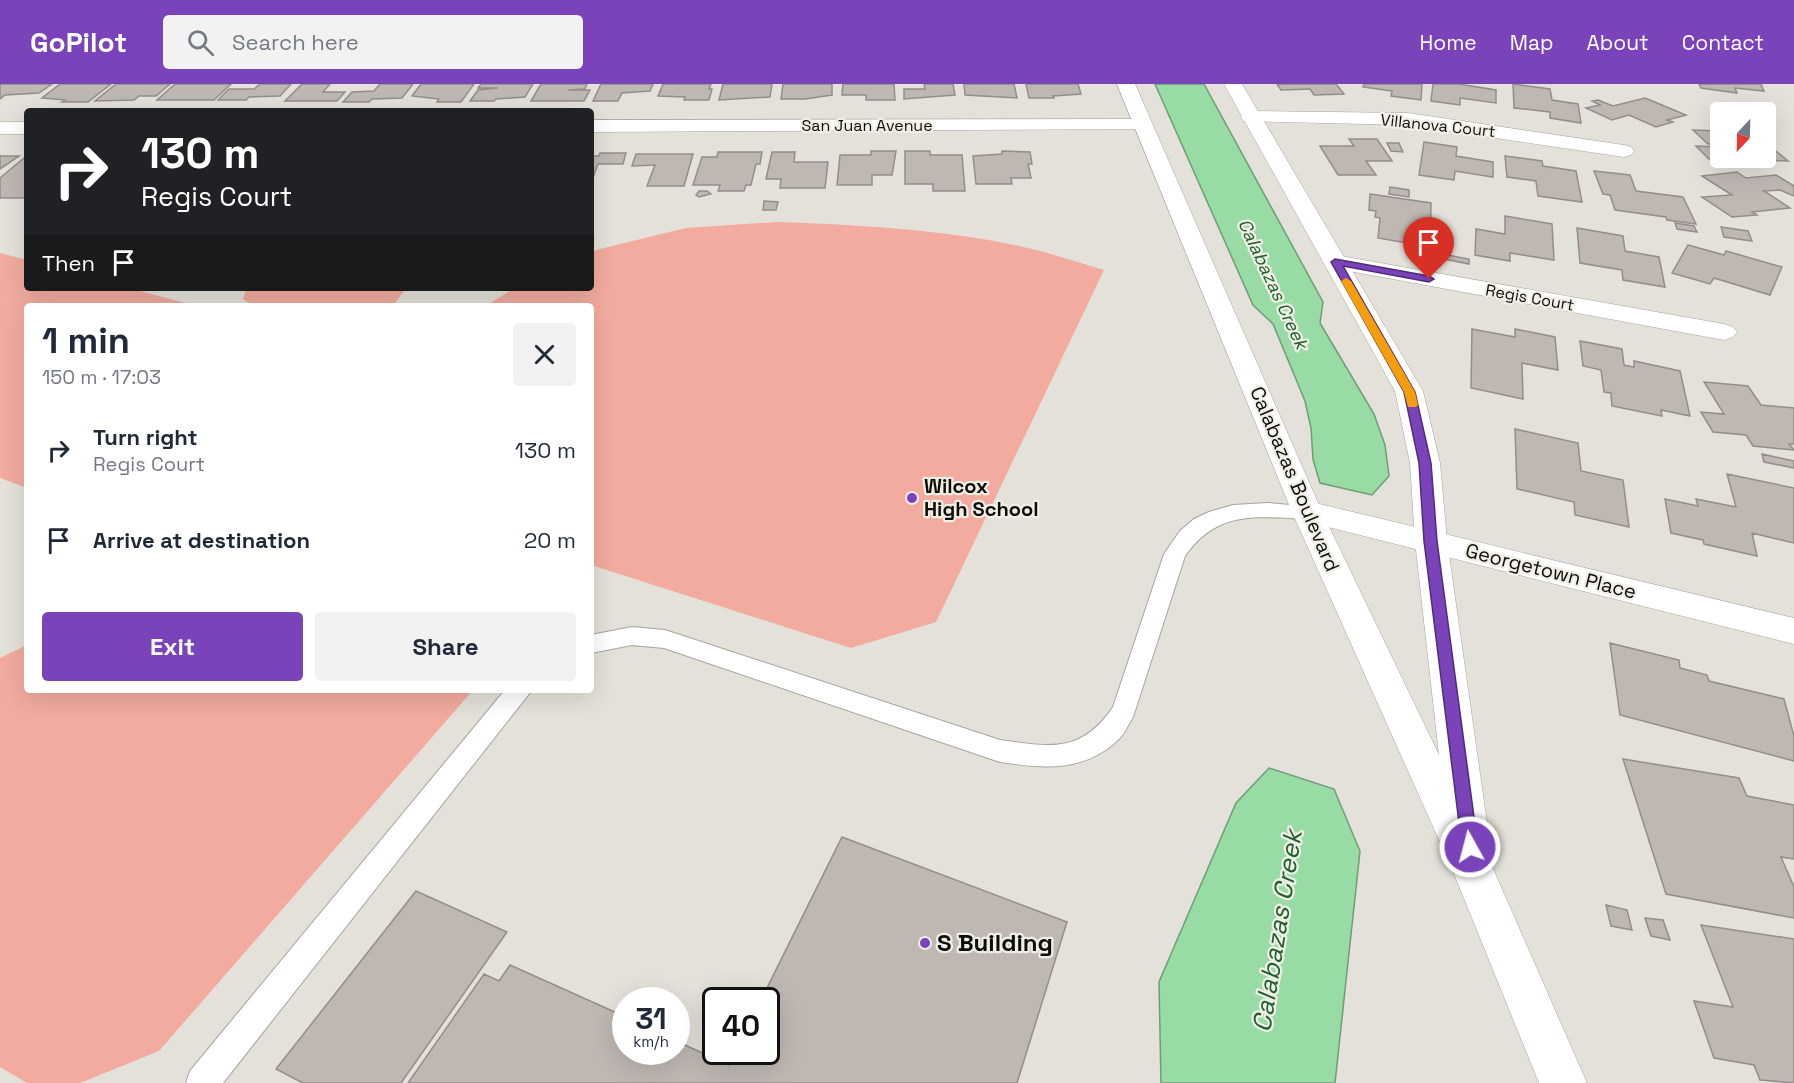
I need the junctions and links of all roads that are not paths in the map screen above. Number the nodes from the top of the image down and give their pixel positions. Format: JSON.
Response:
{"nodes":[{"id":1,"x":1126,"y":84,"type":"edge"},
{"id":2,"x":1233,"y":84,"type":"edge"},
{"id":3,"x":1250,"y":117,"type":"junction"},
{"id":4,"x":1143,"y":125,"type":"junction"},
{"id":5,"x":594,"y":126,"type":"edge"},
{"id":6,"x":0,"y":128,"type":"edge"},
{"id":7,"x":24,"y":128,"type":"edge"},
{"id":8,"x":1624,"y":151,"type":"dead end"},
{"id":9,"x":1335,"y":262,"type":"junction"},
{"id":10,"x":1724,"y":332,"type":"dead end"},
{"id":11,"x":1307,"y":512,"type":"junction"},
{"id":12,"x":1431,"y":541,"type":"junction"},
{"id":13,"x":1794,"y":631,"type":"edge"},
{"id":14,"x":594,"y":643,"type":"edge"},
{"id":15,"x":518,"y":693,"type":"edge"},
{"id":16,"x":1473,"y":869,"type":"junction"},
{"id":17,"x":202,"y":1083,"type":"edge"},
{"id":18,"x":1563,"y":1083,"type":"edge"}],
"edges":[{"from":1,"to":4,"type":"street","name":"Calabazas Boulevard"},
{"from":2,"to":3,"type":"street","name":"Calabazas Boulevard"},
{"from":3,"to":8,"type":"street","name":"Villanova Court"},
{"from":3,"to":9,"type":"street","name":"Calabazas Boulevard"},
{"from":4,"to":5,"type":"street","name":"San Juan Avenue"},
{"from":4,"to":11,"type":"street","name":"Calabazas Boulevard"},
{"from":6,"to":7,"type":"street"},
{"from":9,"to":10,"type":"street","name":"Regis Court"},
{"from":9,"to":12,"type":"street","name":"Calabazas Boulevard"},
{"from":11,"to":12,"type":"street","name":"Georgetown Place"},
{"from":11,"to":14,"type":"lane"},
{"from":11,"to":16,"type":"street","name":"Calabazas Boulevard"},
{"from":12,"to":13,"type":"street","name":"Georgetown Place"},
{"from":12,"to":16,"type":"street","name":"Calabazas Boulevard"},
{"from":15,"to":17,"type":"lane"},
{"from":16,"to":18,"type":"street","name":"Calabazas Boulevard"}]}
